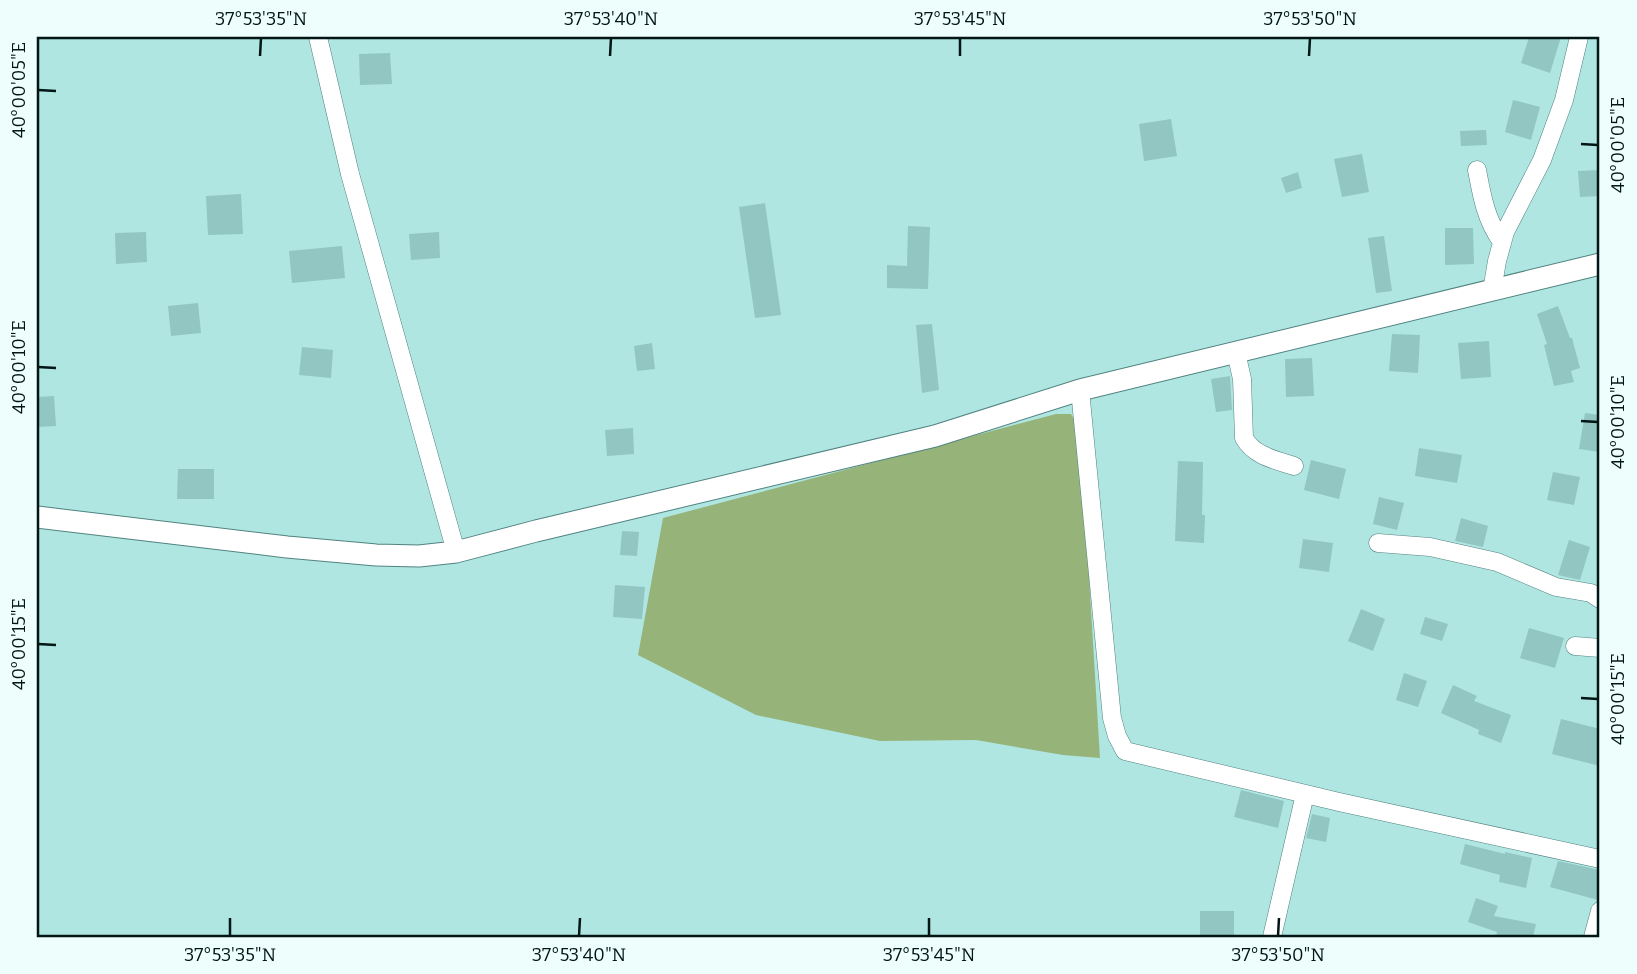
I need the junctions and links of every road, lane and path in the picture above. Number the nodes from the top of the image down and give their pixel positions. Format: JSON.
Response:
{"nodes":[{"id":1,"x":318,"y":37,"type":"edge"},
{"id":2,"x":1579,"y":37,"type":"edge"},
{"id":3,"x":1477,"y":170,"type":"dead end"},
{"id":4,"x":1502,"y":242,"type":"junction"},
{"id":5,"x":1600,"y":264,"type":"edge"},
{"id":6,"x":1492,"y":291,"type":"junction"},
{"id":7,"x":1236,"y":352,"type":"junction"},
{"id":8,"x":1080,"y":390,"type":"junction"},
{"id":9,"x":1294,"y":466,"type":"dead end"},
{"id":10,"x":37,"y":517,"type":"edge"},
{"id":11,"x":1378,"y":542,"type":"dead end"},
{"id":12,"x":456,"y":552,"type":"junction"},
{"id":13,"x":1600,"y":599,"type":"edge"},
{"id":14,"x":1599,"y":643,"type":"edge"},
{"id":15,"x":1576,"y":646,"type":"dead end"},
{"id":16,"x":1306,"y":794,"type":"junction"},
{"id":17,"x":1600,"y":859,"type":"edge"},
{"id":18,"x":1600,"y":911,"type":"edge"},
{"id":19,"x":1272,"y":937,"type":"edge"},
{"id":20,"x":1593,"y":937,"type":"edge"}],
"edges":[{"from":1,"to":12,"type":"street"},
{"from":2,"to":4,"type":"street"},
{"from":3,"to":4,"type":"street"},
{"from":4,"to":6,"type":"street"},
{"from":5,"to":6,"type":"street"},
{"from":6,"to":7,"type":"street"},
{"from":7,"to":8,"type":"street"},
{"from":7,"to":9,"type":"street"},
{"from":8,"to":12,"type":"street"},
{"from":8,"to":16,"type":"street"},
{"from":10,"to":12,"type":"street"},
{"from":11,"to":13,"type":"street"},
{"from":14,"to":15,"type":"street"},
{"from":16,"to":17,"type":"street"},
{"from":16,"to":19,"type":"street"},
{"from":18,"to":20,"type":"street"}]}
